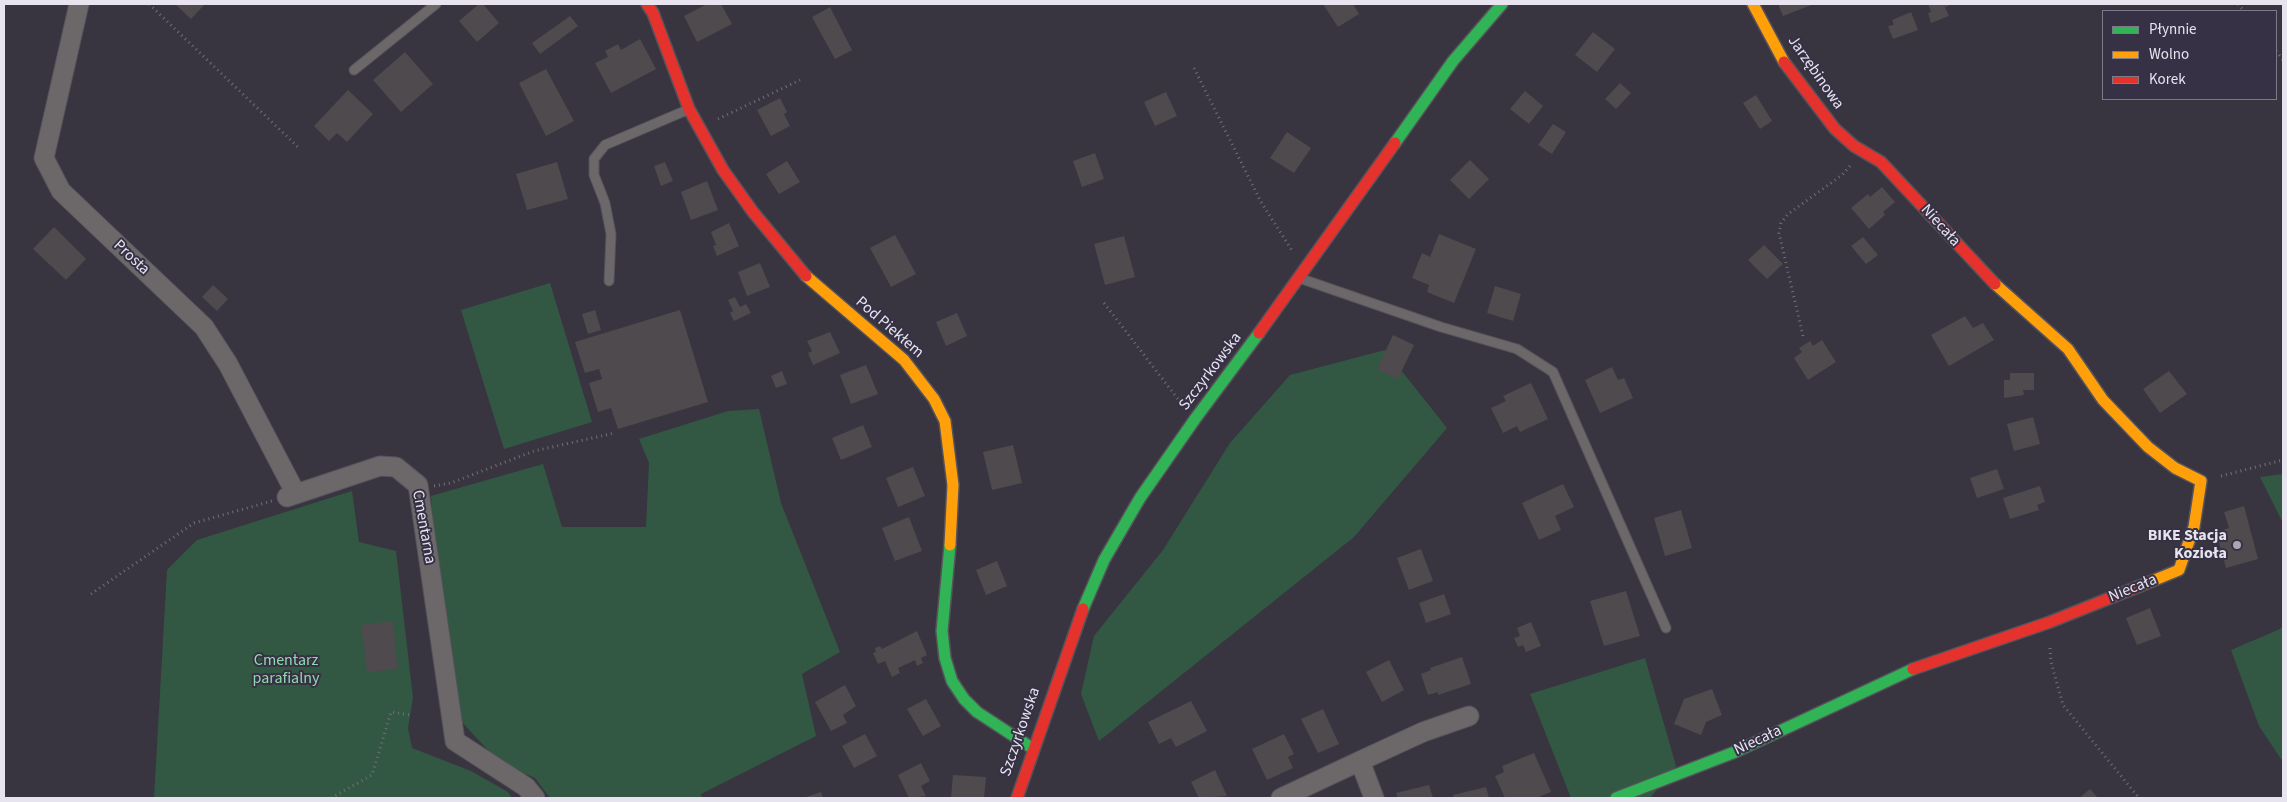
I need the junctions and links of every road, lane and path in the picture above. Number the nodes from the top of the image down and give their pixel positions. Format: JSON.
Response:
{"nodes":[{"id":1,"x":79,"y":4,"type":"edge"},
{"id":2,"x":149,"y":4,"type":"edge"},
{"id":3,"x":436,"y":4,"type":"edge"},
{"id":4,"x":647,"y":4,"type":"edge"},
{"id":5,"x":1502,"y":4,"type":"edge"},
{"id":6,"x":1753,"y":4,"type":"edge"},
{"id":7,"x":1194,"y":68,"type":"dead end"},
{"id":8,"x":354,"y":70,"type":"dead end"},
{"id":9,"x":800,"y":80,"type":"dead end"},
{"id":10,"x":689,"y":109,"type":"junction"},
{"id":11,"x":700,"y":128,"type":"junction"},
{"id":12,"x":300,"y":149,"type":"dead end"},
{"id":13,"x":1859,"y":149,"type":"junction"},
{"id":14,"x":1302,"y":275,"type":"junction"},
{"id":15,"x":609,"y":281,"type":"dead end"},
{"id":16,"x":1104,"y":303,"type":"dead end"},
{"id":17,"x":1803,"y":336,"type":"dead end"},
{"id":18,"x":1195,"y":419,"type":"junction"},
{"id":19,"x":615,"y":434,"type":"dead end"},
{"id":20,"x":2283,"y":459,"type":"edge"},
{"id":21,"x":2201,"y":481,"type":"junction"},
{"id":22,"x":418,"y":485,"type":"junction"},
{"id":23,"x":292,"y":496,"type":"junction"},
{"id":24,"x":91,"y":594,"type":"dead end"},
{"id":25,"x":1666,"y":628,"type":"dead end"},
{"id":26,"x":2050,"y":648,"type":"dead end"},
{"id":27,"x":410,"y":715,"type":"dead end"},
{"id":28,"x":1469,"y":716,"type":"dead end"},
{"id":29,"x":1032,"y":748,"type":"junction"},
{"id":30,"x":1360,"y":761,"type":"junction"},
{"id":31,"x":331,"y":798,"type":"edge"},
{"id":32,"x":535,"y":798,"type":"edge"},
{"id":33,"x":1017,"y":798,"type":"edge"},
{"id":34,"x":1281,"y":798,"type":"edge"},
{"id":35,"x":1374,"y":798,"type":"edge"},
{"id":36,"x":1616,"y":798,"type":"edge"},
{"id":37,"x":2139,"y":798,"type":"edge"}],
"edges":[{"from":1,"to":23,"type":"street","name":"Prosta"},
{"from":2,"to":12,"type":"path"},
{"from":3,"to":8,"type":"lane"},
{"from":4,"to":10,"type":"street","name":"Pod Piekłem"},
{"from":5,"to":14,"type":"street","name":"Szczyrkowska"},
{"from":6,"to":13,"type":"street","name":"Jarzębinowa"},
{"from":7,"to":14,"type":"path"},
{"from":9,"to":11,"type":"path"},
{"from":10,"to":11,"type":"street","name":"Pod Piekłem"},
{"from":10,"to":15,"type":"lane"},
{"from":11,"to":29,"type":"street","name":"Pod Piekłem"},
{"from":13,"to":17,"type":"path"},
{"from":13,"to":21,"type":"street","name":"Niecała"},
{"from":14,"to":18,"type":"street","name":"Szczyrkowska"},
{"from":14,"to":25,"type":"lane"},
{"from":16,"to":18,"type":"path"},
{"from":18,"to":29,"type":"street","name":"Szczyrkowska"},
{"from":19,"to":22,"type":"path"},
{"from":20,"to":21,"type":"path"},
{"from":21,"to":36,"type":"street","name":"Niecała"},
{"from":22,"to":23,"type":"street","name":"Cmentarna"},
{"from":22,"to":32,"type":"street","name":"Cmentarna"},
{"from":23,"to":24,"type":"path"},
{"from":26,"to":37,"type":"path"},
{"from":27,"to":31,"type":"path"},
{"from":28,"to":30,"type":"street"},
{"from":29,"to":33,"type":"street","name":"Szczyrkowska"},
{"from":30,"to":34,"type":"street"},
{"from":30,"to":35,"type":"street"}]}
